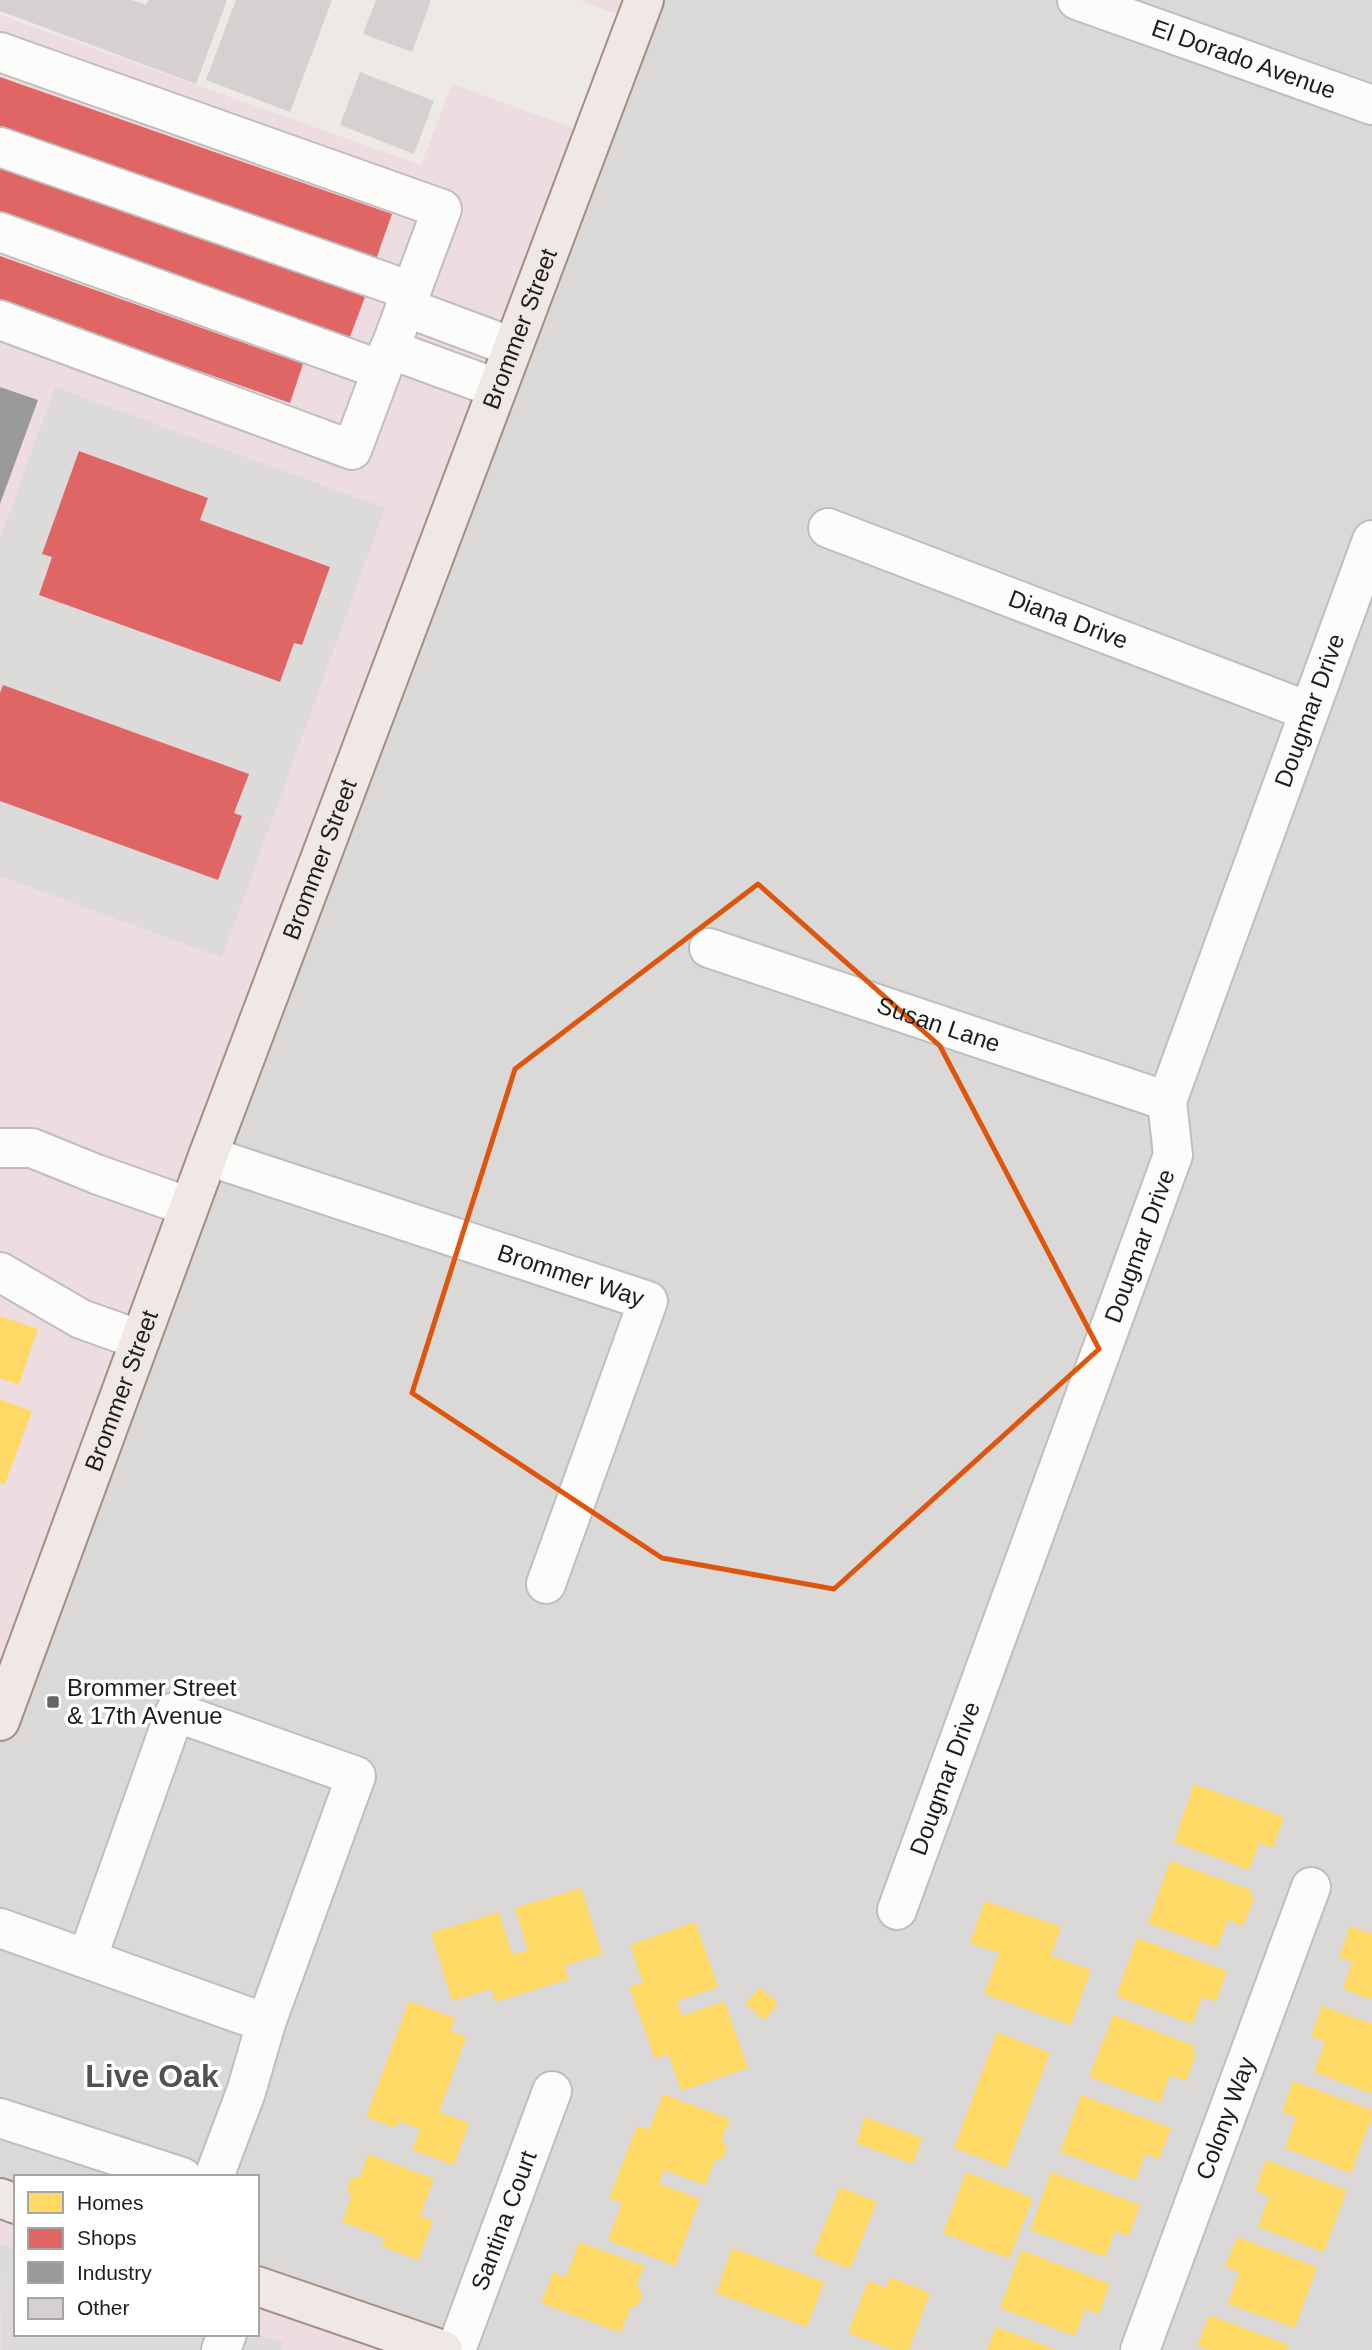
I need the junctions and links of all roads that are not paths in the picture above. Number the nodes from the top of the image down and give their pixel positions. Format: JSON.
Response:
{"nodes":[{"id":1,"x":644,"y":0,"type":"edge"},
{"id":2,"x":1077,"y":0,"type":"edge"},
{"id":3,"x":0,"y":52,"type":"edge"},
{"id":4,"x":1372,"y":105,"type":"edge"},
{"id":5,"x":0,"y":147,"type":"edge"},
{"id":6,"x":0,"y":232,"type":"edge"},
{"id":7,"x":408,"y":299,"type":"junction"},
{"id":8,"x":0,"y":320,"type":"edge"},
{"id":9,"x":512,"y":347,"type":"junction"},
{"id":10,"x":385,"y":360,"type":"junction"},
{"id":11,"x":496,"y":388,"type":"junction"},
{"id":12,"x":828,"y":528,"type":"dead end"},
{"id":13,"x":1372,"y":540,"type":"edge"},
{"id":14,"x":1308,"y":711,"type":"junction"},
{"id":15,"x":709,"y":948,"type":"dead end"},
{"id":16,"x":1167,"y":1101,"type":"junction"},
{"id":17,"x":0,"y":1148,"type":"edge"},
{"id":18,"x":208,"y":1156,"type":"junction"},
{"id":19,"x":189,"y":1207,"type":"junction"},
{"id":20,"x":0,"y":1272,"type":"edge"},
{"id":21,"x":140,"y":1340,"type":"junction"},
{"id":22,"x":546,"y":1584,"type":"dead end"},
{"id":23,"x":0,"y":1721,"type":"edge"},
{"id":24,"x":1311,"y":1887,"type":"dead end"},
{"id":25,"x":897,"y":1910,"type":"dead end"},
{"id":26,"x":0,"y":1928,"type":"edge"},
{"id":27,"x":87,"y":1959,"type":"junction"},
{"id":28,"x":266,"y":2023,"type":"junction"},
{"id":29,"x":552,"y":2091,"type":"dead end"},
{"id":30,"x":0,"y":2119,"type":"edge"},
{"id":31,"x":177,"y":2175,"type":"edge"},
{"id":32,"x":215,"y":2175,"type":"edge"},
{"id":33,"x":259,"y":2287,"type":"edge"},
{"id":34,"x":443,"y":2350,"type":"edge"},
{"id":35,"x":456,"y":2350,"type":"edge"},
{"id":36,"x":1140,"y":2350,"type":"edge"}],
"edges":[{"from":1,"to":9,"type":"main road","name":"Brommer Street"},
{"from":2,"to":4,"type":"street","name":"El Dorado Avenue"},
{"from":3,"to":7,"type":"street"},
{"from":5,"to":7,"type":"street"},
{"from":6,"to":10,"type":"street"},
{"from":7,"to":9,"type":"street"},
{"from":7,"to":10,"type":"street"},
{"from":8,"to":10,"type":"street"},
{"from":9,"to":11,"type":"main road","name":"Brommer Street"},
{"from":10,"to":11,"type":"street"},
{"from":11,"to":18,"type":"main road","name":"Brommer Street"},
{"from":12,"to":14,"type":"street","name":"Diana Drive"},
{"from":13,"to":14,"type":"street","name":"Dougmar Drive"},
{"from":14,"to":16,"type":"street","name":"Dougmar Drive"},
{"from":15,"to":16,"type":"street","name":"Susan Lane"},
{"from":16,"to":25,"type":"street","name":"Dougmar Drive"},
{"from":17,"to":19,"type":"street"},
{"from":18,"to":19,"type":"main road","name":"Brommer Street"},
{"from":18,"to":22,"type":"street","name":"Brommer Way"},
{"from":19,"to":21,"type":"main road","name":"Brommer Street"},
{"from":20,"to":21,"type":"street"},
{"from":21,"to":23,"type":"main road","name":"Brommer Street"},
{"from":24,"to":36,"type":"street","name":"Colony Way"},
{"from":26,"to":27,"type":"street"},
{"from":27,"to":28,"type":"street"},
{"from":27,"to":28,"type":"street"},
{"from":28,"to":32,"type":"street"},
{"from":29,"to":35,"type":"street","name":"Santina Court"},
{"from":30,"to":31,"type":"street"},
{"from":33,"to":34,"type":"main road"}]}
